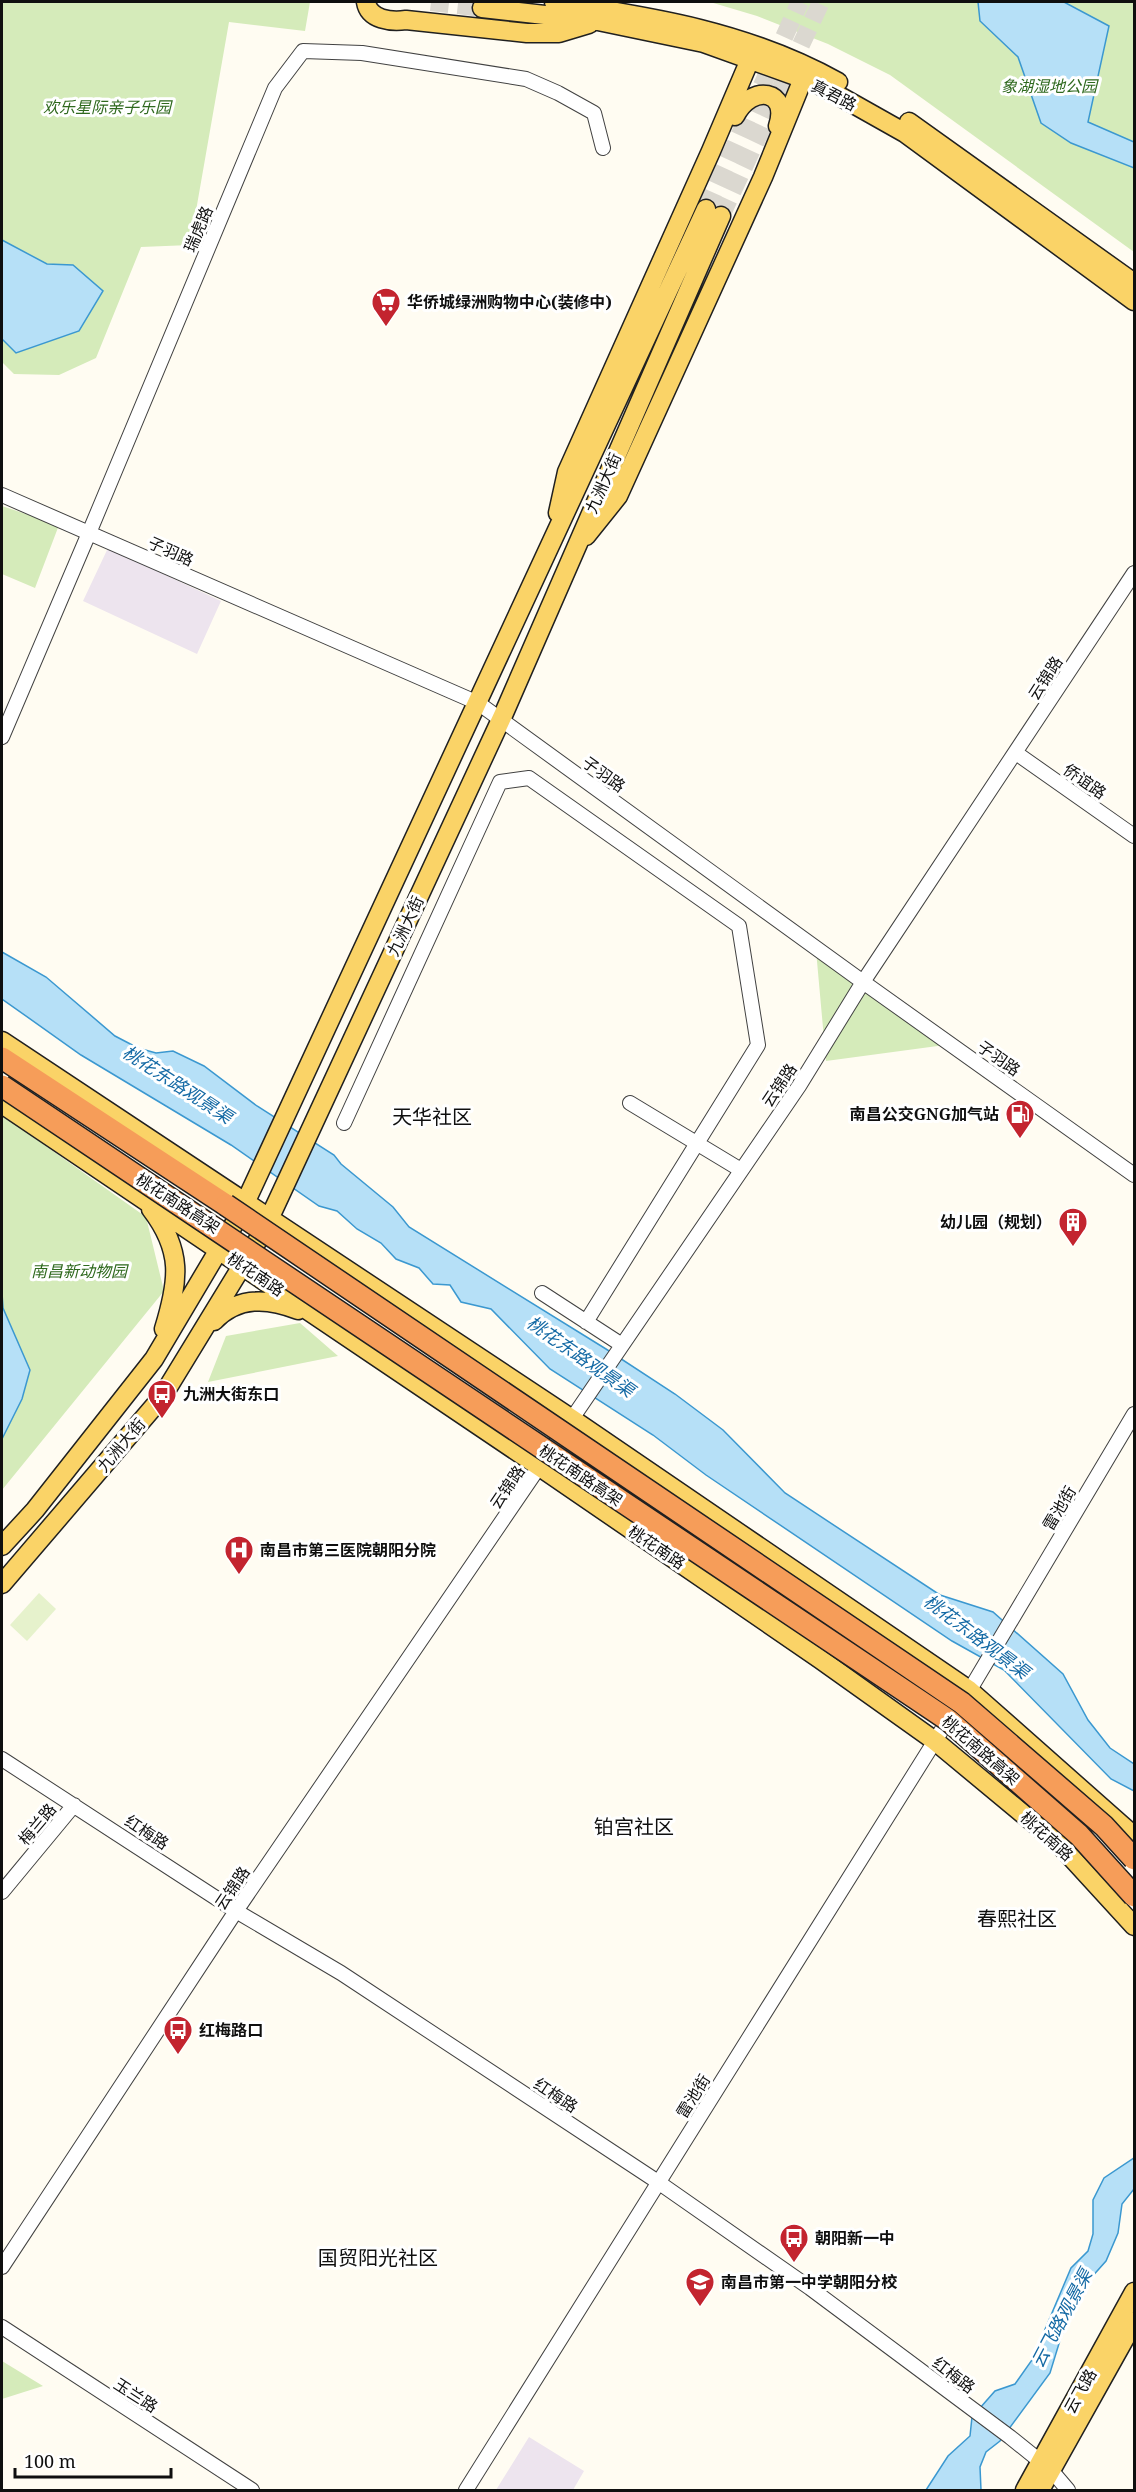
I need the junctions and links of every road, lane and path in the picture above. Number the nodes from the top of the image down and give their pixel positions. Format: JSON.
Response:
{"nodes":[{"id":1,"x":366,"y":2,"type":"edge"},
{"id":2,"x":554,"y":2,"type":"edge"},
{"id":3,"x":482,"y":8,"type":"dead end"},
{"id":4,"x":596,"y":10,"type":"edge"},
{"id":5,"x":753,"y":53,"type":"junction"},
{"id":6,"x":806,"y":72,"type":"junction"},
{"id":7,"x":603,"y":148,"type":"dead end"},
{"id":8,"x":711,"y":151,"type":"junction"},
{"id":9,"x":763,"y":177,"type":"junction"},
{"id":10,"x":1134,"y":283,"type":"edge"},
{"id":11,"x":1134,"y":301,"type":"edge"},
{"id":12,"x":2,"y":495,"type":"edge"},
{"id":13,"x":89,"y":533,"type":"junction"},
{"id":14,"x":550,"y":547,"type":"junction"},
{"id":15,"x":570,"y":557,"type":"junction"},
{"id":16,"x":1134,"y":573,"type":"edge"},
{"id":17,"x":510,"y":697,"type":"junction"},
{"id":18,"x":478,"y":702,"type":"junction"},
{"id":19,"x":501,"y":719,"type":"junction"},
{"id":20,"x":2,"y":737,"type":"edge"},
{"id":21,"x":525,"y":737,"type":"junction"},
{"id":22,"x":1016,"y":753,"type":"junction"},
{"id":23,"x":1134,"y":836,"type":"edge"},
{"id":24,"x":863,"y":982,"type":"junction"},
{"id":25,"x":2,"y":1041,"type":"edge"},
{"id":26,"x":2,"y":1058,"type":"edge"},
{"id":27,"x":2,"y":1086,"type":"edge"},
{"id":28,"x":630,"y":1103,"type":"dead end"},
{"id":29,"x":2,"y":1104,"type":"edge"},
{"id":30,"x":344,"y":1123,"type":"dead end"},
{"id":31,"x":697,"y":1143,"type":"junction"},
{"id":32,"x":741,"y":1170,"type":"junction"},
{"id":33,"x":1134,"y":1174,"type":"edge"},
{"id":34,"x":284,"y":1188,"type":"junction"},
{"id":35,"x":145,"y":1200,"type":"junction"},
{"id":36,"x":246,"y":1202,"type":"junction"},
{"id":37,"x":270,"y":1219,"type":"junction"},
{"id":38,"x":307,"y":1243,"type":"junction"},
{"id":39,"x":220,"y":1250,"type":"junction"},
{"id":40,"x":244,"y":1266,"type":"junction"},
{"id":41,"x":542,"y":1293,"type":"dead end"},
{"id":42,"x":324,"y":1320,"type":"junction"},
{"id":43,"x":586,"y":1322,"type":"junction"},
{"id":44,"x":620,"y":1347,"type":"junction"},
{"id":45,"x":154,"y":1359,"type":"junction"},
{"id":46,"x":162,"y":1397,"type":"junction"},
{"id":47,"x":576,"y":1413,"type":"junction"},
{"id":48,"x":1134,"y":1414,"type":"edge"},
{"id":49,"x":540,"y":1467,"type":"junction"},
{"id":50,"x":2,"y":1546,"type":"edge"},
{"id":51,"x":2,"y":1584,"type":"edge"},
{"id":52,"x":965,"y":1696,"type":"junction"},
{"id":53,"x":948,"y":1720,"type":"junction"},
{"id":54,"x":935,"y":1741,"type":"junction"},
{"id":55,"x":2,"y":1759,"type":"edge"},
{"id":56,"x":74,"y":1805,"type":"junction"},
{"id":57,"x":1134,"y":1836,"type":"edge"},
{"id":58,"x":1134,"y":1859,"type":"edge"},
{"id":59,"x":2,"y":1892,"type":"edge"},
{"id":60,"x":1134,"y":1896,"type":"edge"},
{"id":61,"x":236,"y":1911,"type":"junction"},
{"id":62,"x":1134,"y":1926,"type":"edge"},
{"id":63,"x":658,"y":2182,"type":"junction"},
{"id":64,"x":2,"y":2267,"type":"edge"},
{"id":65,"x":1134,"y":2292,"type":"edge"},
{"id":66,"x":1134,"y":2322,"type":"edge"},
{"id":67,"x":2,"y":2327,"type":"edge"},
{"id":68,"x":1046,"y":2466,"type":"junction"},
{"id":69,"x":252,"y":2490,"type":"edge"},
{"id":70,"x":466,"y":2490,"type":"edge"},
{"id":71,"x":1025,"y":2490,"type":"edge"},
{"id":72,"x":1040,"y":2490,"type":"edge"},
{"id":73,"x":1068,"y":2490,"type":"edge"}],
"edges":[{"from":1,"to":4,"type":"main road"},
{"from":2,"to":4,"type":"main road","name":"真君路"},
{"from":3,"to":4,"type":"main road","name":"真君路"},
{"from":4,"to":5,"type":"main road","name":"真君路"},
{"from":5,"to":6,"type":"main road","name":"真君路"},
{"from":5,"to":8,"type":"main road"},
{"from":6,"to":9,"type":"main road"},
{"from":6,"to":10,"type":"main road","name":"真君路"},
{"from":6,"to":11,"type":"main road","name":"真君路"},
{"from":7,"to":13,"type":"street","name":"瑞虎路"},
{"from":8,"to":9,"type":"main road"},
{"from":8,"to":14,"type":"main road"},
{"from":9,"to":15,"type":"main road"},
{"from":12,"to":13,"type":"street","name":"子羽路"},
{"from":13,"to":18,"type":"street","name":"子羽路"},
{"from":13,"to":20,"type":"street","name":"瑞虎路"},
{"from":14,"to":15,"type":"main road","name":"九洲大街"},
{"from":14,"to":18,"type":"main road","name":"九洲大街"},
{"from":15,"to":17,"type":"main road","name":"九洲大街"},
{"from":16,"to":22,"type":"street","name":"云锦路"},
{"from":17,"to":19,"type":"main road","name":"九洲大街"},
{"from":17,"to":21,"type":"street"},
{"from":18,"to":19,"type":"street","name":"子羽路"},
{"from":18,"to":36,"type":"main road","name":"九洲大街"},
{"from":19,"to":21,"type":"street","name":"子羽路"},
{"from":19,"to":34,"type":"main road","name":"九洲大街"},
{"from":21,"to":24,"type":"street","name":"子羽路"},
{"from":22,"to":23,"type":"street","name":"侨谊路"},
{"from":22,"to":24,"type":"street","name":"云锦路"},
{"from":24,"to":32,"type":"street","name":"云锦路"},
{"from":24,"to":33,"type":"street","name":"子羽路"},
{"from":25,"to":36,"type":"main road"},
{"from":26,"to":52,"type":"highway","name":"桃花南路高架","bridge":true},
{"from":27,"to":53,"type":"highway","name":"桃花南路高架","bridge":true},
{"from":28,"to":31,"type":"street"},
{"from":29,"to":35,"type":"main road","name":"桃花南路"},
{"from":30,"to":31,"type":"street"},
{"from":31,"to":32,"type":"street"},
{"from":31,"to":43,"type":"street"},
{"from":32,"to":44,"type":"street","name":"云锦路"},
{"from":34,"to":37,"type":"main road","name":"九洲大街"},
{"from":34,"to":38,"type":"main road"},
{"from":35,"to":39,"type":"main road","name":"桃花南路"},
{"from":35,"to":45,"type":"main road"},
{"from":36,"to":37,"type":"main road"},
{"from":36,"to":39,"type":"main road","name":"九洲大街"},
{"from":37,"to":38,"type":"main road"},
{"from":37,"to":40,"type":"main road","name":"九洲大街"},
{"from":38,"to":47,"type":"main road"},
{"from":39,"to":40,"type":"main road","name":"桃花南路"},
{"from":39,"to":45,"type":"main road","name":"九洲大街"},
{"from":40,"to":42,"type":"main road","name":"桃花南路"},
{"from":40,"to":46,"type":"main road","name":"九洲大街"},
{"from":41,"to":43,"type":"street"},
{"from":42,"to":46,"type":"main road"},
{"from":42,"to":49,"type":"main road","name":"桃花南路"},
{"from":43,"to":44,"type":"street"},
{"from":44,"to":47,"type":"street","name":"云锦路"},
{"from":45,"to":50,"type":"main road","name":"九洲大街"},
{"from":46,"to":51,"type":"main road","name":"九洲大街"},
{"from":47,"to":49,"type":"street","name":"云锦路"},
{"from":47,"to":52,"type":"main road"},
{"from":48,"to":52,"type":"street","name":"雷池街"},
{"from":49,"to":54,"type":"main road","name":"桃花南路"},
{"from":49,"to":61,"type":"street","name":"云锦路"},
{"from":52,"to":57,"type":"main road"},
{"from":52,"to":58,"type":"highway","name":"桃花南路高架","bridge":true},
{"from":53,"to":54,"type":"street","name":"雷池街"},
{"from":53,"to":60,"type":"highway","name":"桃花南路高架","bridge":true},
{"from":54,"to":62,"type":"main road","name":"桃花南路"},
{"from":54,"to":63,"type":"street","name":"雷池街"},
{"from":55,"to":56,"type":"street","name":"红梅路"},
{"from":56,"to":59,"type":"street","name":"梅兰路"},
{"from":56,"to":61,"type":"street","name":"红梅路"},
{"from":61,"to":63,"type":"street","name":"红梅路"},
{"from":61,"to":64,"type":"street","name":"云锦路"},
{"from":63,"to":68,"type":"street","name":"红梅路"},
{"from":63,"to":70,"type":"street","name":"雷池街"},
{"from":65,"to":68,"type":"main road","name":"云飞路"},
{"from":66,"to":68,"type":"main road","name":"云飞路"},
{"from":67,"to":69,"type":"street","name":"玉兰路"},
{"from":68,"to":71,"type":"main road","name":"云飞路"},
{"from":68,"to":72,"type":"main road","name":"云飞路"},
{"from":68,"to":73,"type":"street","name":"红梅路"}]}
